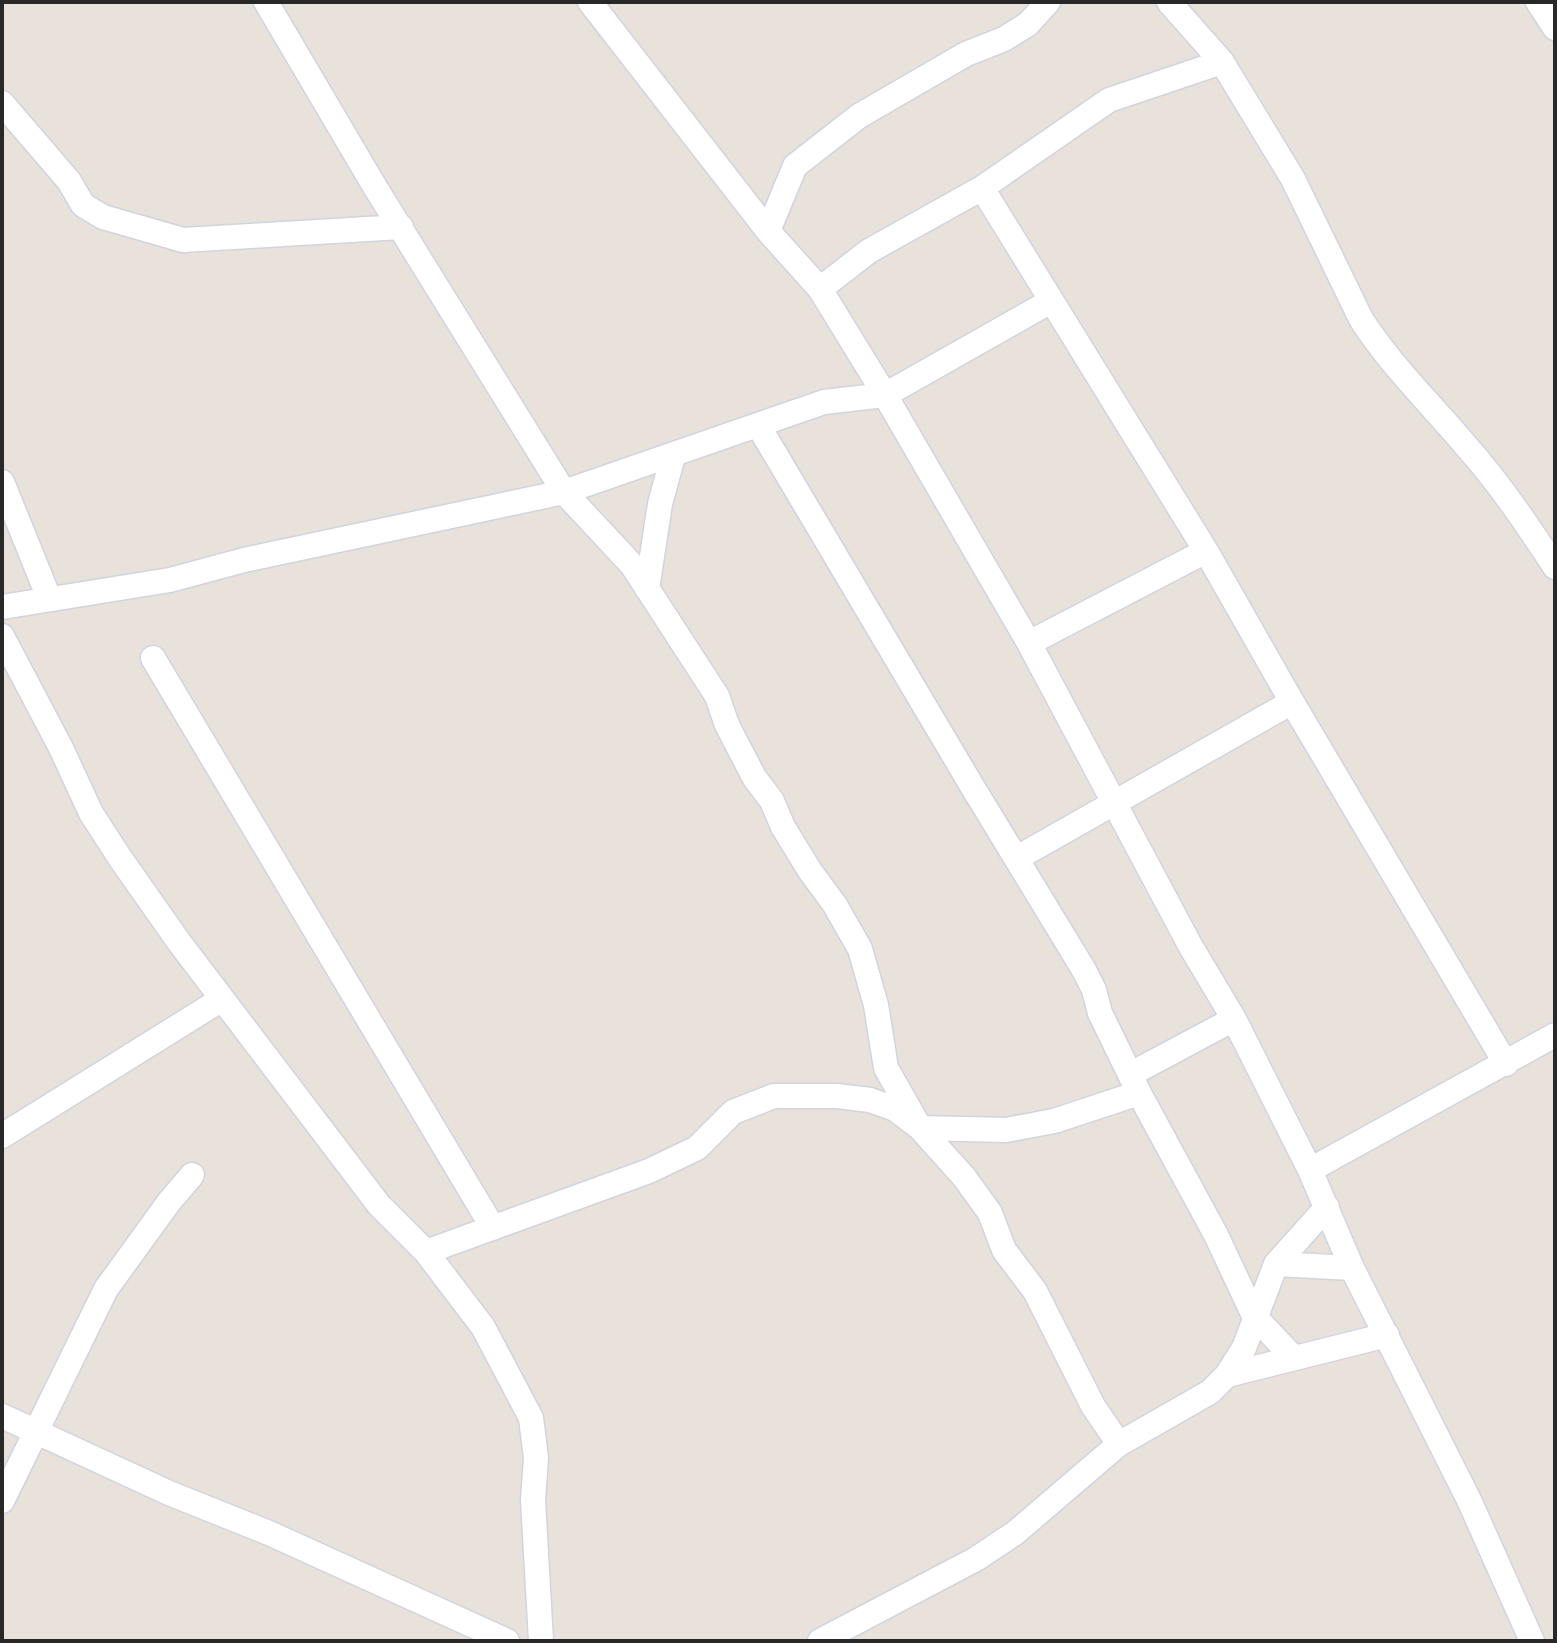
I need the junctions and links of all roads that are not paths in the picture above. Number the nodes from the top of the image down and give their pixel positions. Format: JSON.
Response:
{"nodes":[{"id":1,"x":266,"y":2,"type":"edge"},
{"id":2,"x":590,"y":2,"type":"edge"},
{"id":3,"x":1048,"y":2,"type":"edge"},
{"id":4,"x":1169,"y":2,"type":"edge"},
{"id":5,"x":1538,"y":2,"type":"edge"},
{"id":6,"x":1555,"y":28,"type":"edge"},
{"id":7,"x":1222,"y":62,"type":"junction"},
{"id":8,"x":2,"y":103,"type":"edge"},
{"id":9,"x":982,"y":188,"type":"junction"},
{"id":10,"x":401,"y":227,"type":"junction"},
{"id":11,"x":768,"y":231,"type":"junction"},
{"id":12,"x":820,"y":289,"type":"junction"},
{"id":13,"x":1051,"y":301,"type":"junction"},
{"id":14,"x":885,"y":395,"type":"junction"},
{"id":15,"x":758,"y":425,"type":"junction"},
{"id":16,"x":673,"y":456,"type":"junction"},
{"id":17,"x":2,"y":482,"type":"edge"},
{"id":18,"x":564,"y":492,"type":"junction"},
{"id":19,"x":1206,"y":551,"type":"junction"},
{"id":20,"x":1554,"y":562,"type":"edge"},
{"id":21,"x":647,"y":589,"type":"junction"},
{"id":22,"x":49,"y":598,"type":"junction"},
{"id":23,"x":2,"y":607,"type":"edge"},
{"id":24,"x":2,"y":636,"type":"edge"},
{"id":25,"x":1029,"y":643,"type":"junction"},
{"id":26,"x":153,"y":658,"type":"dead end"},
{"id":27,"x":1292,"y":702,"type":"junction"},
{"id":28,"x":1114,"y":803,"type":"junction"},
{"id":29,"x":1017,"y":858,"type":"junction"},
{"id":30,"x":222,"y":999,"type":"junction"},
{"id":31,"x":1234,"y":1019,"type":"junction"},
{"id":32,"x":1555,"y":1035,"type":"edge"},
{"id":33,"x":1506,"y":1064,"type":"junction"},
{"id":34,"x":1135,"y":1084,"type":"junction"},
{"id":35,"x":920,"y":1128,"type":"junction"},
{"id":36,"x":2,"y":1136,"type":"edge"},
{"id":37,"x":1310,"y":1170,"type":"junction"},
{"id":38,"x":192,"y":1175,"type":"dead end"},
{"id":39,"x":1327,"y":1207,"type":"junction"},
{"id":40,"x":493,"y":1228,"type":"junction"},
{"id":41,"x":426,"y":1252,"type":"junction"},
{"id":42,"x":1276,"y":1264,"type":"junction"},
{"id":43,"x":1352,"y":1268,"type":"junction"},
{"id":44,"x":1254,"y":1316,"type":"junction"},
{"id":45,"x":1387,"y":1335,"type":"junction"},
{"id":46,"x":1294,"y":1358,"type":"junction"},
{"id":47,"x":1227,"y":1375,"type":"junction"},
{"id":48,"x":2,"y":1416,"type":"edge"},
{"id":49,"x":36,"y":1432,"type":"junction"},
{"id":50,"x":1119,"y":1444,"type":"junction"},
{"id":51,"x":2,"y":1501,"type":"edge"},
{"id":52,"x":507,"y":1641,"type":"edge"},
{"id":53,"x":541,"y":1641,"type":"edge"},
{"id":54,"x":820,"y":1641,"type":"edge"},
{"id":55,"x":1532,"y":1641,"type":"edge"}],
"edges":[{"from":1,"to":10,"type":"street"},
{"from":2,"to":11,"type":"street"},
{"from":3,"to":11,"type":"street"},
{"from":4,"to":7,"type":"street"},
{"from":5,"to":6,"type":"street"},
{"from":7,"to":9,"type":"street"},
{"from":7,"to":20,"type":"street"},
{"from":8,"to":10,"type":"street"},
{"from":9,"to":12,"type":"street"},
{"from":9,"to":13,"type":"street"},
{"from":10,"to":18,"type":"street"},
{"from":11,"to":12,"type":"street"},
{"from":12,"to":14,"type":"street"},
{"from":13,"to":14,"type":"street"},
{"from":13,"to":19,"type":"street"},
{"from":14,"to":15,"type":"street"},
{"from":14,"to":25,"type":"street"},
{"from":15,"to":16,"type":"street"},
{"from":15,"to":29,"type":"street"},
{"from":16,"to":18,"type":"street"},
{"from":16,"to":21,"type":"street"},
{"from":17,"to":22,"type":"street"},
{"from":18,"to":21,"type":"street"},
{"from":18,"to":22,"type":"street"},
{"from":19,"to":25,"type":"street"},
{"from":19,"to":27,"type":"street"},
{"from":21,"to":35,"type":"street"},
{"from":22,"to":23,"type":"street"},
{"from":24,"to":30,"type":"street"},
{"from":25,"to":28,"type":"street"},
{"from":26,"to":40,"type":"street"},
{"from":27,"to":28,"type":"street"},
{"from":27,"to":33,"type":"street"},
{"from":28,"to":29,"type":"street"},
{"from":28,"to":31,"type":"street"},
{"from":29,"to":34,"type":"street"},
{"from":30,"to":36,"type":"street"},
{"from":30,"to":41,"type":"street"},
{"from":31,"to":34,"type":"street"},
{"from":31,"to":37,"type":"street"},
{"from":32,"to":33,"type":"street"},
{"from":33,"to":37,"type":"street"},
{"from":34,"to":35,"type":"street"},
{"from":34,"to":44,"type":"street"},
{"from":35,"to":40,"type":"street"},
{"from":35,"to":50,"type":"street"},
{"from":37,"to":39,"type":"street"},
{"from":38,"to":49,"type":"street"},
{"from":39,"to":42,"type":"street"},
{"from":39,"to":43,"type":"street"},
{"from":40,"to":41,"type":"street"},
{"from":41,"to":53,"type":"street"},
{"from":42,"to":43,"type":"street"},
{"from":42,"to":44,"type":"street"},
{"from":43,"to":45,"type":"street"},
{"from":44,"to":46,"type":"street"},
{"from":44,"to":47,"type":"street"},
{"from":45,"to":46,"type":"street"},
{"from":45,"to":55,"type":"street"},
{"from":46,"to":47,"type":"street"},
{"from":47,"to":50,"type":"street"},
{"from":48,"to":49,"type":"street"},
{"from":49,"to":51,"type":"street"},
{"from":49,"to":52,"type":"street"},
{"from":50,"to":54,"type":"street"}]}
